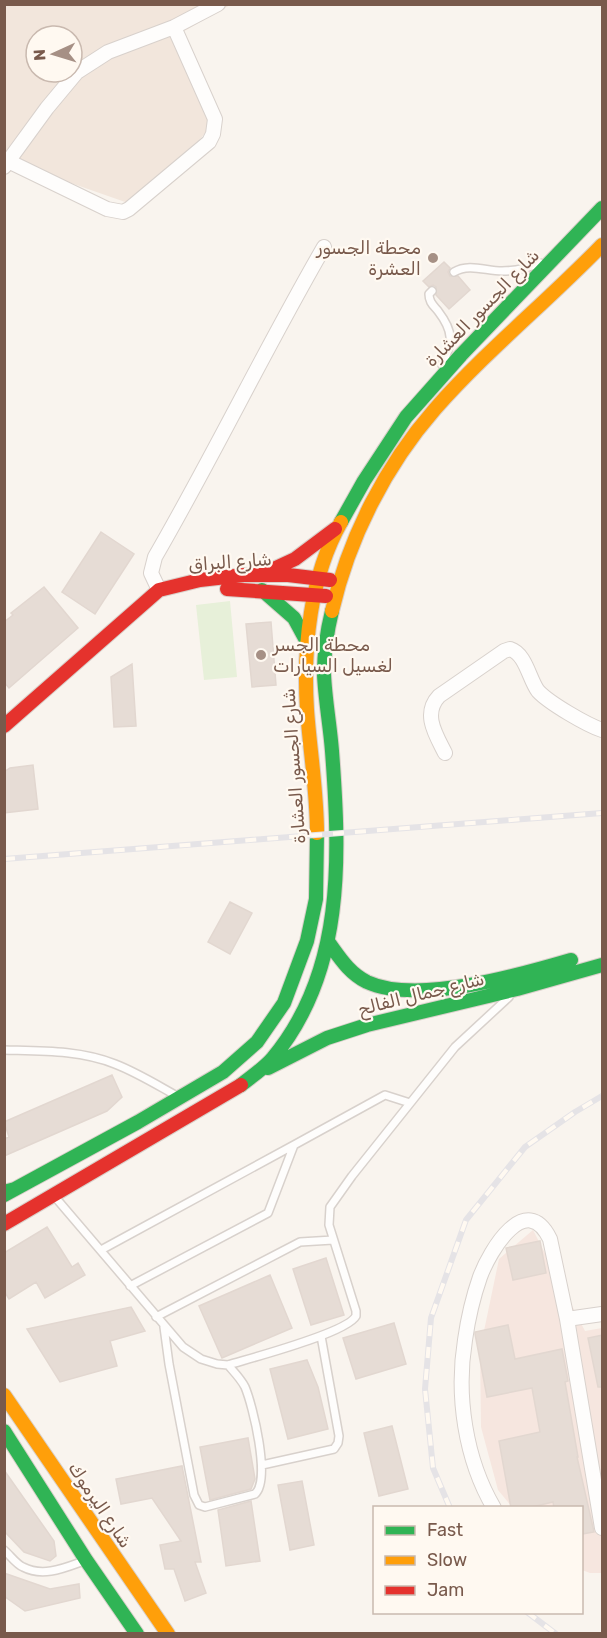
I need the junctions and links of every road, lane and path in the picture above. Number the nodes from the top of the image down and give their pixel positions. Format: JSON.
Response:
{"nodes":[{"id":1,"x":218,"y":4,"type":"edge"},
{"id":2,"x":174,"y":27,"type":"junction"},
{"id":3,"x":6,"y":164,"type":"edge"},
{"id":4,"x":603,"y":208,"type":"edge"},
{"id":5,"x":603,"y":245,"type":"edge"},
{"id":6,"x":324,"y":247,"type":"dead end"},
{"id":7,"x":561,"y":252,"type":"junction"},
{"id":8,"x":454,"y":272,"type":"dead end"},
{"id":9,"x":432,"y":291,"type":"dead end"},
{"id":10,"x":429,"y":389,"type":"junction"},
{"id":11,"x":338,"y":527,"type":"junction"},
{"id":12,"x":255,"y":576,"type":"junction"},
{"id":13,"x":318,"y":578,"type":"junction"},
{"id":14,"x":340,"y":581,"type":"junction"},
{"id":15,"x":159,"y":590,"type":"junction"},
{"id":16,"x":262,"y":590,"type":"junction"},
{"id":17,"x":314,"y":594,"type":"junction"},
{"id":18,"x":336,"y":598,"type":"junction"},
{"id":19,"x":132,"y":613,"type":"junction"},
{"id":20,"x":307,"y":642,"type":"junction"},
{"id":21,"x":4,"y":726,"type":"edge"},
{"id":22,"x":603,"y":730,"type":"edge"},
{"id":23,"x":445,"y":753,"type":"dead end"},
{"id":24,"x":329,"y":943,"type":"junction"},
{"id":25,"x":603,"y":951,"type":"edge"},
{"id":26,"x":603,"y":965,"type":"edge"},
{"id":27,"x":517,"y":989,"type":"junction"},
{"id":28,"x":4,"y":1050,"type":"edge"},
{"id":29,"x":255,"y":1074,"type":"junction"},
{"id":30,"x":179,"y":1097,"type":"junction"},
{"id":31,"x":410,"y":1103,"type":"junction"},
{"id":32,"x":294,"y":1145,"type":"junction"},
{"id":33,"x":8,"y":1192,"type":"edge"},
{"id":34,"x":52,"y":1194,"type":"junction"},
{"id":35,"x":4,"y":1224,"type":"edge"},
{"id":36,"x":333,"y":1240,"type":"junction"},
{"id":37,"x":101,"y":1250,"type":"junction"},
{"id":38,"x":130,"y":1286,"type":"junction"},
{"id":39,"x":603,"y":1314,"type":"edge"},
{"id":40,"x":156,"y":1317,"type":"junction"},
{"id":41,"x":567,"y":1319,"type":"junction"},
{"id":42,"x":164,"y":1326,"type":"junction"},
{"id":43,"x":321,"y":1336,"type":"junction"},
{"id":44,"x":228,"y":1365,"type":"junction"},
{"id":45,"x":4,"y":1395,"type":"edge"},
{"id":46,"x":4,"y":1431,"type":"edge"},
{"id":47,"x":262,"y":1465,"type":"junction"},
{"id":48,"x":493,"y":1506,"type":"edge"},
{"id":49,"x":603,"y":1528,"type":"edge"},
{"id":50,"x":4,"y":1550,"type":"edge"},
{"id":51,"x":86,"y":1560,"type":"junction"},
{"id":52,"x":137,"y":1634,"type":"edge"},
{"id":53,"x":168,"y":1634,"type":"edge"}],
"edges":[{"from":1,"to":2,"type":"street"},
{"from":2,"to":3,"type":"street"},
{"from":2,"to":3,"type":"street"},
{"from":4,"to":7,"type":"main road","name":"شارع الجسور العشارة"},
{"from":5,"to":14,"type":"main road","name":"شارع الجسور العشارة"},
{"from":6,"to":15,"type":"street"},
{"from":7,"to":8,"type":"lane"},
{"from":7,"to":10,"type":"main road","name":"شارع الجسور العشارة"},
{"from":9,"to":10,"type":"lane"},
{"from":10,"to":11,"type":"main road","name":"شارع الجسور العشارة"},
{"from":11,"to":12,"type":"main road"},
{"from":11,"to":13,"type":"main road","name":"شارع الجسور العشارة"},
{"from":12,"to":13,"type":"main road","name":"شارع البراق"},
{"from":12,"to":15,"type":"main road","name":"شارع البراق"},
{"from":13,"to":14,"type":"main road","name":"شارع البراق"},
{"from":13,"to":17,"type":"main road","name":"شارع الجسور العشارة"},
{"from":14,"to":18,"type":"main road","name":"شارع الجسور العشارة"},
{"from":15,"to":19,"type":"main road","name":"شارع البراق"},
{"from":16,"to":17,"type":"main road","name":"شارع البراق"},
{"from":16,"to":19,"type":"main road","name":"شارع البراق"},
{"from":16,"to":20,"type":"main road"},
{"from":17,"to":18,"type":"main road","name":"شارع البراق"},
{"from":17,"to":20,"type":"main road","name":"شارع الجسور العشارة"},
{"from":18,"to":24,"type":"main road","name":"شارع الجسور العشارة"},
{"from":19,"to":21,"type":"main road","name":"شارع البراق"},
{"from":20,"to":30,"type":"main road","name":"شارع الجسور العشارة"},
{"from":22,"to":23,"type":"street"},
{"from":24,"to":25,"type":"main road","name":"شارع جمال الفالح"},
{"from":24,"to":29,"type":"main road","name":"شارع الجسور العشارة"},
{"from":26,"to":27,"type":"main road","name":"شارع جمال الفالح"},
{"from":27,"to":29,"type":"main road","name":"شارع جمال الفالح"},
{"from":27,"to":31,"type":"lane"},
{"from":28,"to":30,"type":"lane"},
{"from":29,"to":34,"type":"main road","name":"شارع الجسور العشارة"},
{"from":30,"to":33,"type":"main road","name":"شارع الجسور العشارة"},
{"from":31,"to":32,"type":"lane"},
{"from":31,"to":36,"type":"lane"},
{"from":32,"to":37,"type":"lane"},
{"from":32,"to":38,"type":"lane"},
{"from":34,"to":35,"type":"main road","name":"شارع الجسور العشارة"},
{"from":34,"to":37,"type":"lane"},
{"from":36,"to":40,"type":"lane"},
{"from":36,"to":43,"type":"lane"},
{"from":37,"to":38,"type":"lane"},
{"from":38,"to":40,"type":"lane"},
{"from":39,"to":41,"type":"street"},
{"from":40,"to":42,"type":"lane"},
{"from":41,"to":48,"type":"street"},
{"from":41,"to":49,"type":"street"},
{"from":42,"to":44,"type":"lane"},
{"from":42,"to":47,"type":"lane"},
{"from":43,"to":44,"type":"lane"},
{"from":43,"to":47,"type":"lane"},
{"from":44,"to":47,"type":"lane"},
{"from":45,"to":53,"type":"main road","name":"شارع اليرموك"},
{"from":46,"to":51,"type":"main road"},
{"from":50,"to":51,"type":"lane"},
{"from":51,"to":52,"type":"main road"}]}
